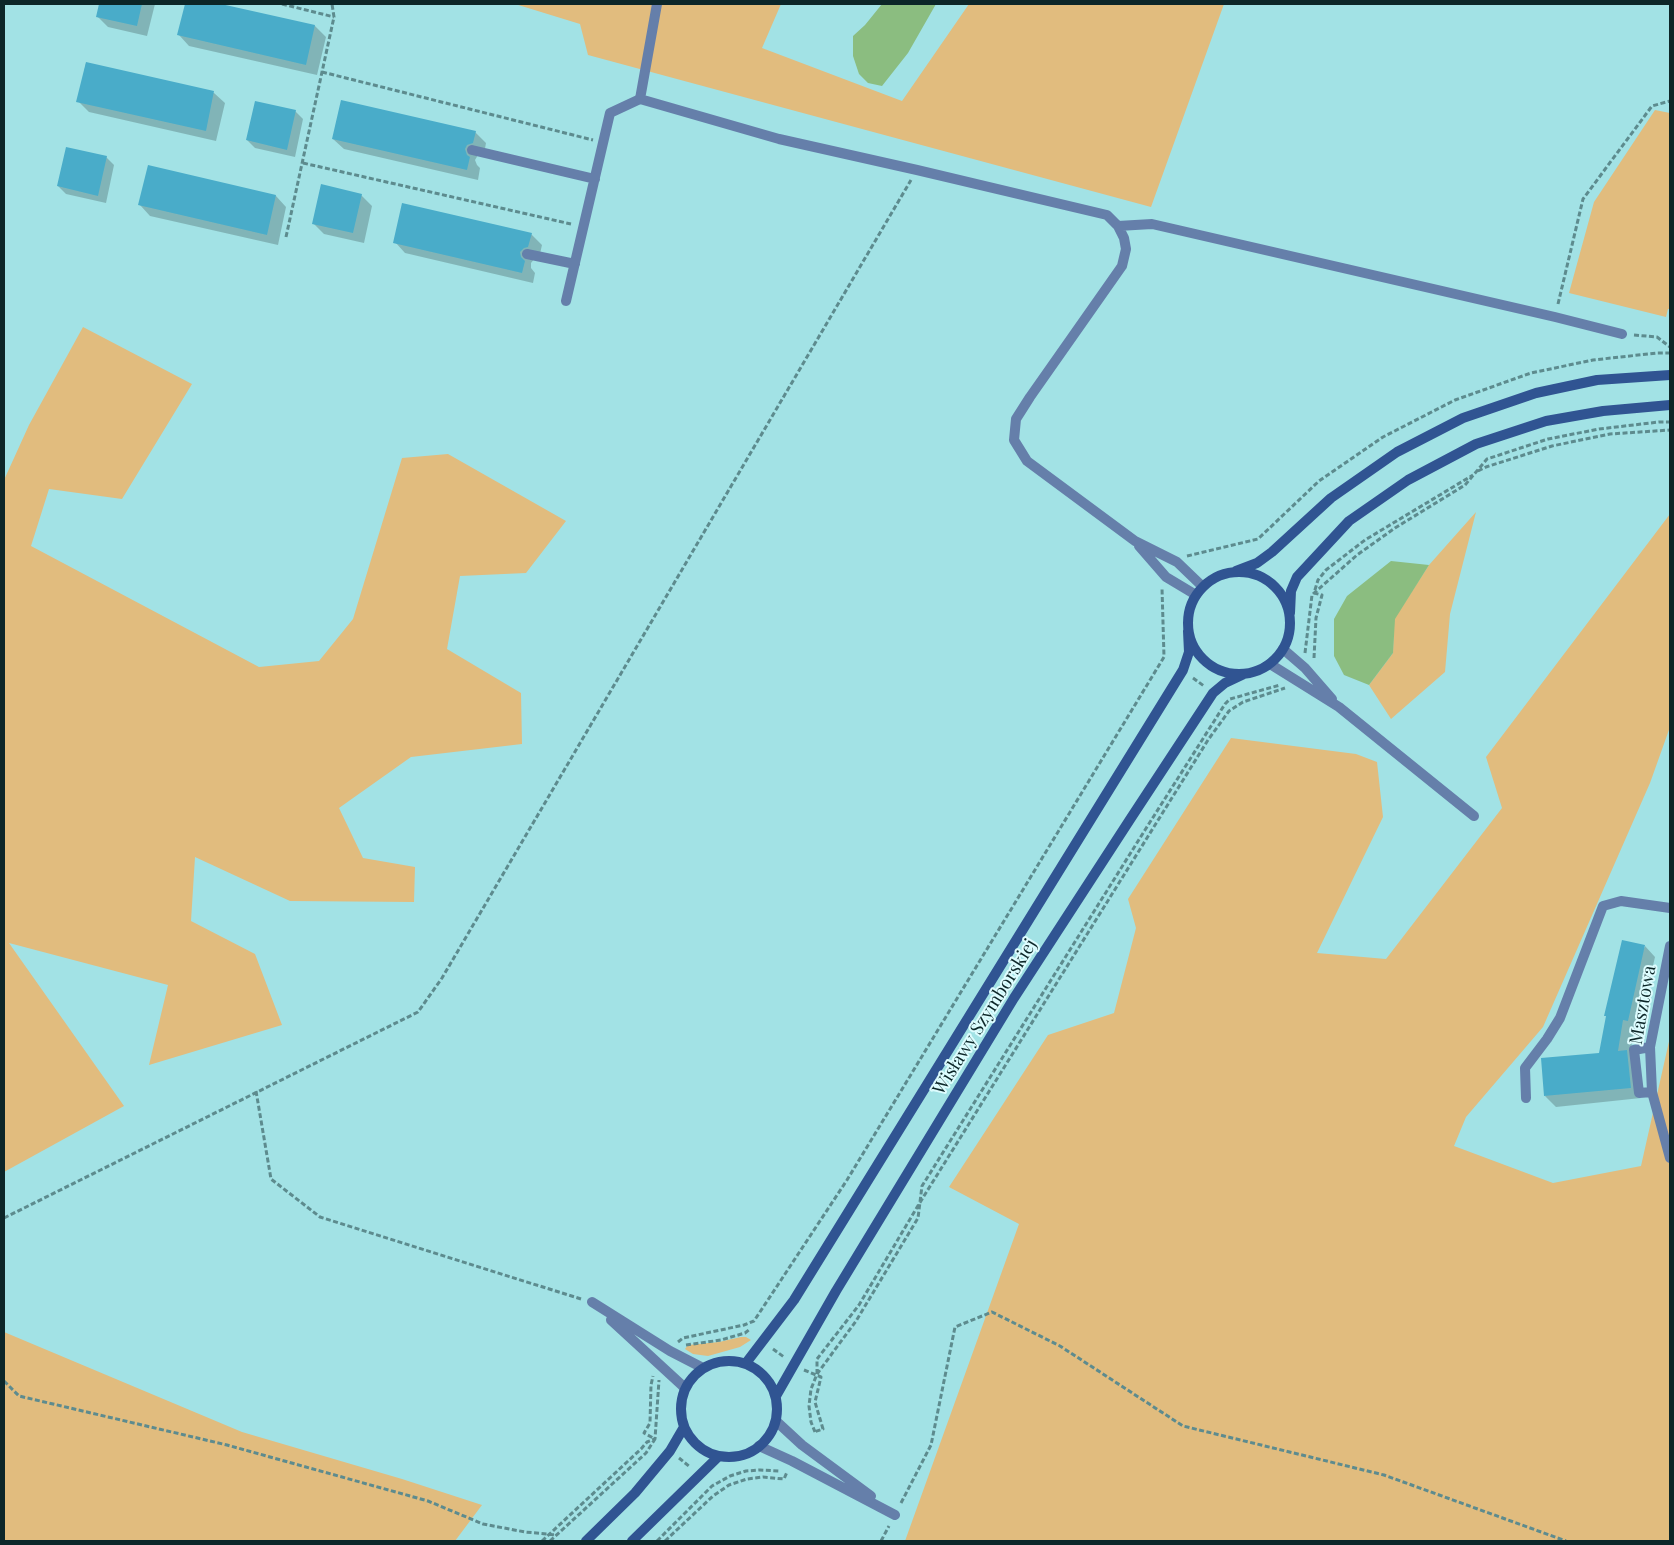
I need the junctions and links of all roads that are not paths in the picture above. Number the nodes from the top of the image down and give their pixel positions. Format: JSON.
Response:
{"nodes":[{"id":1,"x":657,"y":4,"type":"edge"},
{"id":2,"x":640,"y":99,"type":"junction"},
{"id":3,"x":472,"y":150,"type":"dead end"},
{"id":4,"x":595,"y":179,"type":"junction"},
{"id":5,"x":1118,"y":226,"type":"junction"},
{"id":6,"x":527,"y":254,"type":"dead end"},
{"id":7,"x":575,"y":264,"type":"junction"},
{"id":8,"x":566,"y":301,"type":"dead end"},
{"id":9,"x":1622,"y":334,"type":"road end"},
{"id":10,"x":1670,"y":375,"type":"edge"},
{"id":11,"x":1670,"y":405,"type":"edge"},
{"id":12,"x":1135,"y":541,"type":"junction"},
{"id":13,"x":1236,"y":571,"type":"junction"},
{"id":14,"x":1199,"y":590,"type":"junction"},
{"id":15,"x":1290,"y":613,"type":"junction"},
{"id":16,"x":1188,"y":631,"type":"junction"},
{"id":17,"x":1283,"y":649,"type":"junction"},
{"id":18,"x":1270,"y":664,"type":"junction"},
{"id":19,"x":1244,"y":674,"type":"junction"},
{"id":20,"x":1339,"y":707,"type":"junction"},
{"id":21,"x":1474,"y":816,"type":"dead end"},
{"id":22,"x":1670,"y":908,"type":"edge"},
{"id":23,"x":1670,"y":946,"type":"edge"},
{"id":24,"x":1650,"y":1046,"type":"junction"},
{"id":25,"x":1652,"y":1092,"type":"junction"},
{"id":26,"x":1526,"y":1098,"type":"dead end"},
{"id":27,"x":1670,"y":1158,"type":"edge"},
{"id":28,"x":746,"y":1363,"type":"junction"},
{"id":29,"x":703,"y":1368,"type":"junction"},
{"id":30,"x":686,"y":1388,"type":"junction"},
{"id":31,"x":776,"y":1396,"type":"junction"},
{"id":32,"x":776,"y":1422,"type":"junction"},
{"id":33,"x":684,"y":1427,"type":"junction"},
{"id":34,"x":759,"y":1446,"type":"junction"},
{"id":35,"x":719,"y":1456,"type":"junction"},
{"id":36,"x":586,"y":1541,"type":"edge"},
{"id":37,"x":632,"y":1541,"type":"edge"}],
"edges":[{"from":1,"to":2,"type":"street"},
{"from":2,"to":4,"type":"street"},
{"from":2,"to":5,"type":"street"},
{"from":3,"to":4,"type":"street"},
{"from":4,"to":7,"type":"street"},
{"from":5,"to":9,"type":"street"},
{"from":5,"to":12,"type":"street"},
{"from":6,"to":7,"type":"street"},
{"from":7,"to":8,"type":"street"},
{"from":10,"to":13,"type":"main road"},
{"from":11,"to":15,"type":"main road"},
{"from":12,"to":14,"type":"street"},
{"from":12,"to":14,"type":"street"},
{"from":13,"to":14,"type":"main road"},
{"from":13,"to":15,"type":"main road"},
{"from":14,"to":16,"type":"main road"},
{"from":15,"to":17,"type":"main road"},
{"from":16,"to":19,"type":"main road"},
{"from":16,"to":28,"type":"main road","name":"Wisławy Szymborskiej"},
{"from":17,"to":18,"type":"main road"},
{"from":17,"to":20,"type":"street"},
{"from":18,"to":19,"type":"main road"},
{"from":18,"to":20,"type":"street"},
{"from":19,"to":31,"type":"main road","name":"Wisławy Szymborskiej"},
{"from":20,"to":21,"type":"street"},
{"from":22,"to":26,"type":"street"},
{"from":23,"to":24,"type":"street","name":"Masztowa"},
{"from":24,"to":25,"type":"street","name":"Masztowa"},
{"from":24,"to":25,"type":"street"},
{"from":25,"to":27,"type":"street","name":"Masztowa"},
{"from":28,"to":29,"type":"main road"},
{"from":28,"to":31,"type":"main road"},
{"from":29,"to":30,"type":"main road"},
{"from":29,"to":30,"type":"street"},
{"from":30,"to":33,"type":"main road"},
{"from":31,"to":32,"type":"main road"},
{"from":32,"to":34,"type":"main road"},
{"from":32,"to":34,"type":"street"},
{"from":33,"to":35,"type":"main road"},
{"from":33,"to":36,"type":"main road"},
{"from":34,"to":35,"type":"main road"},
{"from":35,"to":37,"type":"main road"}]}
